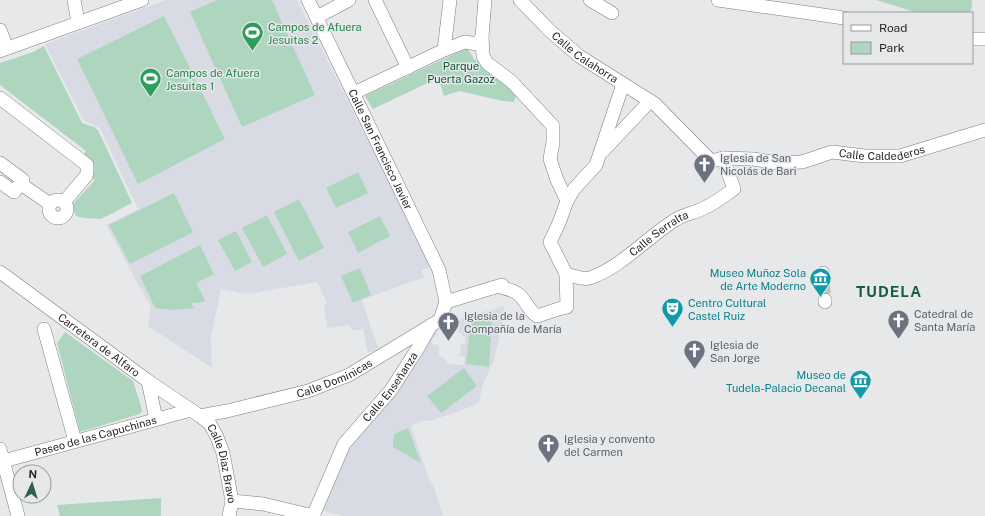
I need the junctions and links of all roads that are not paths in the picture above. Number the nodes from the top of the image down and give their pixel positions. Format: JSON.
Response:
{"nodes":[{"id":1,"x":74,"y":0,"type":"edge"},
{"id":2,"x":142,"y":0,"type":"edge"},
{"id":3,"x":308,"y":0,"type":"edge"},
{"id":4,"x":349,"y":0,"type":"edge"},
{"id":5,"x":375,"y":0,"type":"edge"},
{"id":6,"x":450,"y":0,"type":"edge"},
{"id":7,"x":485,"y":0,"type":"edge"},
{"id":8,"x":520,"y":0,"type":"edge"},
{"id":9,"x":590,"y":0,"type":"edge"},
{"id":10,"x":718,"y":0,"type":"edge"},
{"id":11,"x":612,"y":13,"type":"dead end"},
{"id":12,"x":317,"y":17,"type":"junction"},
{"id":13,"x":843,"y":18,"type":"edge"},
{"id":14,"x":78,"y":22,"type":"junction"},
{"id":15,"x":0,"y":30,"type":"edge"},
{"id":16,"x":446,"y":33,"type":"junction"},
{"id":17,"x":482,"y":38,"type":"junction"},
{"id":18,"x":985,"y":38,"type":"edge"},
{"id":19,"x":973,"y":39,"type":"edge"},
{"id":20,"x":4,"y":50,"type":"edge"},
{"id":21,"x":444,"y":50,"type":"junction"},
{"id":22,"x":408,"y":68,"type":"junction"},
{"id":23,"x":623,"y":84,"type":"junction"},
{"id":24,"x":354,"y":93,"type":"junction"},
{"id":25,"x":0,"y":98,"type":"edge"},
{"id":26,"x":654,"y":103,"type":"junction"},
{"id":27,"x":985,"y":130,"type":"edge"},
{"id":28,"x":707,"y":157,"type":"joint"},
{"id":29,"x":723,"y":158,"type":"junction"},
{"id":30,"x":598,"y":159,"type":"junction"},
{"id":31,"x":0,"y":163,"type":"edge"},
{"id":32,"x":0,"y":182,"type":"edge"},
{"id":33,"x":21,"y":184,"type":"junction"},
{"id":34,"x":567,"y":201,"type":"junction"},
{"id":35,"x":0,"y":272,"type":"edge"},
{"id":36,"x":566,"y":274,"type":"junction"},
{"id":37,"x":446,"y":302,"type":"junction"},
{"id":38,"x":431,"y":325,"type":"junction"},
{"id":39,"x":44,"y":329,"type":"dead end"},
{"id":40,"x":148,"y":380,"type":"junction"},
{"id":41,"x":195,"y":413,"type":"junction"},
{"id":42,"x":156,"y":419,"type":"junction"},
{"id":43,"x":75,"y":441,"type":"junction"},
{"id":44,"x":1,"y":457,"type":"edge"},
{"id":45,"x":232,"y":501,"type":"junction"},
{"id":46,"x":18,"y":516,"type":"edge"},
{"id":47,"x":229,"y":516,"type":"edge"},
{"id":48,"x":313,"y":516,"type":"edge"}],
"edges":[{"from":1,"to":14,"type":"street"},
{"from":2,"to":14,"type":"street"},
{"from":3,"to":12,"type":"street","name":"Calle San Francisco Javier"},
{"from":4,"to":12,"type":"street"},
{"from":5,"to":22,"type":"street"},
{"from":6,"to":16,"type":"street"},
{"from":7,"to":17,"type":"street"},
{"from":8,"to":23,"type":"street","name":"Calle Calahorra"},
{"from":9,"to":11,"type":"street"},
{"from":10,"to":13,"type":"street"},
{"from":12,"to":24,"type":"street","name":"Calle San Francisco Javier"},
{"from":14,"to":20,"type":"street"},
{"from":15,"to":20,"type":"street"},
{"from":16,"to":17,"type":"street"},
{"from":16,"to":21,"type":"street"},
{"from":17,"to":21,"type":"street"},
{"from":17,"to":34,"type":"street"},
{"from":18,"to":19,"type":"street"},
{"from":21,"to":22,"type":"street"},
{"from":22,"to":24,"type":"street"},
{"from":23,"to":26,"type":"street","name":"Calle Calahorra"},
{"from":23,"to":30,"type":"street"},
{"from":24,"to":37,"type":"street","name":"Calle San Francisco Javier"},
{"from":25,"to":33,"type":"street"},
{"from":26,"to":28,"type":"street","name":"Calle Calahorra"},
{"from":26,"to":30,"type":"street"},
{"from":27,"to":29,"type":"street","name":"Calle Caldederos"},
{"from":28,"to":29,"type":"street","name":"Calle Caldederos"},
{"from":29,"to":36,"type":"street","name":"Calle Serralta"},
{"from":30,"to":34,"type":"street"},
{"from":31,"to":33,"type":"street"},
{"from":32,"to":33,"type":"street"},
{"from":34,"to":36,"type":"street"},
{"from":35,"to":40,"type":"street","name":"Carretera de Alfaro"},
{"from":36,"to":37,"type":"street"},
{"from":37,"to":38,"type":"street","name":"Calle Dominicas"},
{"from":38,"to":41,"type":"street","name":"Calle Dominicas"},
{"from":38,"to":48,"type":"street","name":"Calle Enseñanza"},
{"from":39,"to":43,"type":"street"},
{"from":40,"to":41,"type":"street","name":"Carretera de Alfaro"},
{"from":40,"to":42,"type":"street"},
{"from":41,"to":42,"type":"street","name":"Paseo de las Capuchinas"},
{"from":41,"to":45,"type":"street","name":"Calle Diaz Bravo"},
{"from":42,"to":43,"type":"street","name":"Paseo de las Capuchinas"},
{"from":43,"to":44,"type":"street","name":"Paseo de las Capuchinas"},
{"from":44,"to":46,"type":"street"},
{"from":45,"to":47,"type":"street","name":"Calle Diaz Bravo"},
{"from":45,"to":48,"type":"street"}]}
